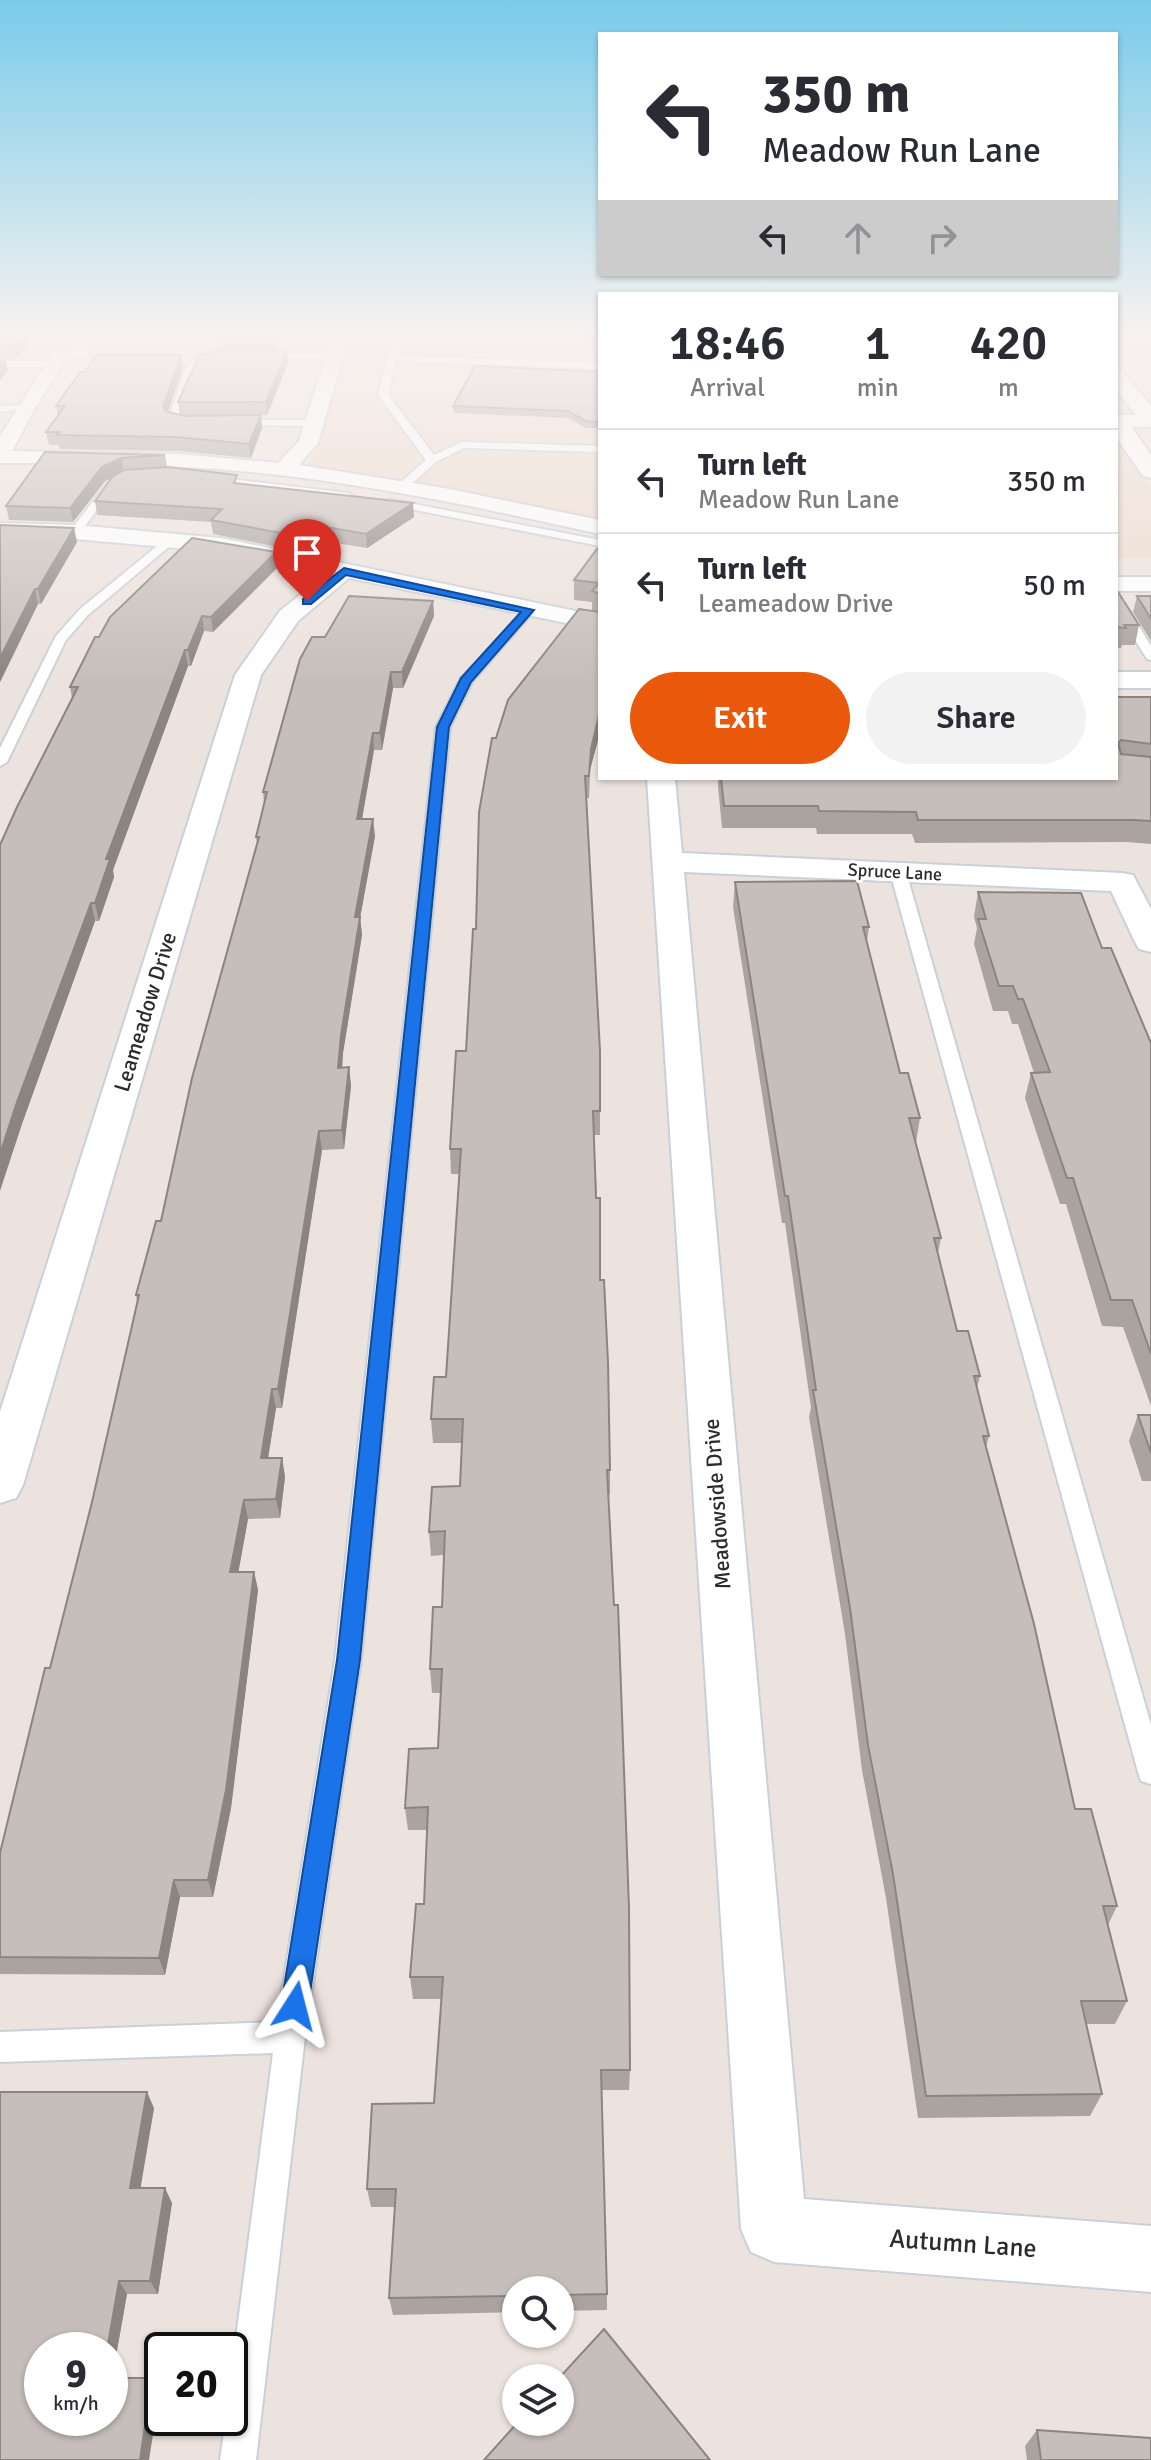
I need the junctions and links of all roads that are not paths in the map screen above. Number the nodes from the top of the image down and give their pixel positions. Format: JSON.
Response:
{"nodes":[{"id":1,"x":300,"y":452,"type":"edge"},
{"id":2,"x":426,"y":452,"type":"edge"},
{"id":3,"x":448,"y":452,"type":"edge"},
{"id":4,"x":1138,"y":452,"type":"edge"},
{"id":5,"x":0,"y":456,"type":"edge"},
{"id":6,"x":432,"y":460,"type":"junction"},
{"id":7,"x":284,"y":469,"type":"junction"},
{"id":8,"x":1151,"y":471,"type":"edge"},
{"id":9,"x":124,"y":478,"type":"edge"},
{"id":10,"x":199,"y":479,"type":"edge"},
{"id":11,"x":403,"y":486,"type":"junction"},
{"id":12,"x":357,"y":497,"type":"edge"},
{"id":13,"x":372,"y":499,"type":"edge"},
{"id":14,"x":598,"y":527,"type":"edge"},
{"id":15,"x":0,"y":530,"type":"edge"},
{"id":16,"x":75,"y":532,"type":"junction"},
{"id":17,"x":171,"y":540,"type":"junction"},
{"id":18,"x":598,"y":543,"type":"edge"},
{"id":19,"x":1118,"y":564,"type":"edge"},
{"id":20,"x":1151,"y":564,"type":"edge"},
{"id":21,"x":344,"y":571,"type":"junction"},
{"id":22,"x":1118,"y":584,"type":"edge"},
{"id":23,"x":1151,"y":584,"type":"edge"},
{"id":24,"x":1118,"y":606,"type":"edge"},
{"id":25,"x":529,"y":610,"type":"junction"},
{"id":26,"x":598,"y":623,"type":"edge"},
{"id":27,"x":1151,"y":656,"type":"edge"},
{"id":28,"x":1118,"y":680,"type":"edge"},
{"id":29,"x":1151,"y":680,"type":"edge"},
{"id":30,"x":0,"y":762,"type":"edge"},
{"id":31,"x":661,"y":780,"type":"edge"},
{"id":32,"x":667,"y":862,"type":"junction"},
{"id":33,"x":898,"y":872,"type":"junction"},
{"id":34,"x":1151,"y":942,"type":"edge"},
{"id":35,"x":0,"y":1485,"type":"edge"},
{"id":36,"x":1151,"y":1772,"type":"edge"},
{"id":37,"x":290,"y":2037,"type":"junction"},
{"id":38,"x":0,"y":2047,"type":"edge"},
{"id":39,"x":774,"y":2229,"type":"joint"},
{"id":40,"x":1151,"y":2259,"type":"edge"},
{"id":41,"x":238,"y":2460,"type":"edge"}],
"edges":[{"from":1,"to":7,"type":"street"},
{"from":2,"to":6,"type":"lane"},
{"from":3,"to":6,"type":"lane"},
{"from":4,"to":8,"type":"main road"},
{"from":5,"to":7,"type":"street"},
{"from":6,"to":11,"type":"lane"},
{"from":7,"to":11,"type":"street"},
{"from":9,"to":16,"type":"lane"},
{"from":10,"to":12,"type":"lane"},
{"from":11,"to":14,"type":"street"},
{"from":13,"to":18,"type":"lane"},
{"from":15,"to":16,"type":"street"},
{"from":16,"to":17,"type":"street"},
{"from":17,"to":21,"type":"street"},
{"from":17,"to":30,"type":"lane"},
{"from":19,"to":20,"type":"street"},
{"from":21,"to":25,"type":"street"},
{"from":21,"to":35,"type":"street","name":"Leameadow Drive"},
{"from":22,"to":23,"type":"street"},
{"from":24,"to":27,"type":"lane"},
{"from":25,"to":26,"type":"street"},
{"from":25,"to":37,"type":"lane"},
{"from":28,"to":29,"type":"street"},
{"from":31,"to":32,"type":"street","name":"Meadowside Drive"},
{"from":32,"to":33,"type":"street","name":"Spruce Lane"},
{"from":32,"to":39,"type":"street","name":"Meadowside Drive"},
{"from":33,"to":34,"type":"street","name":"Spruce Lane"},
{"from":33,"to":36,"type":"lane"},
{"from":37,"to":38,"type":"lane"},
{"from":37,"to":41,"type":"lane"},
{"from":39,"to":40,"type":"street","name":"Autumn Lane"}]}
